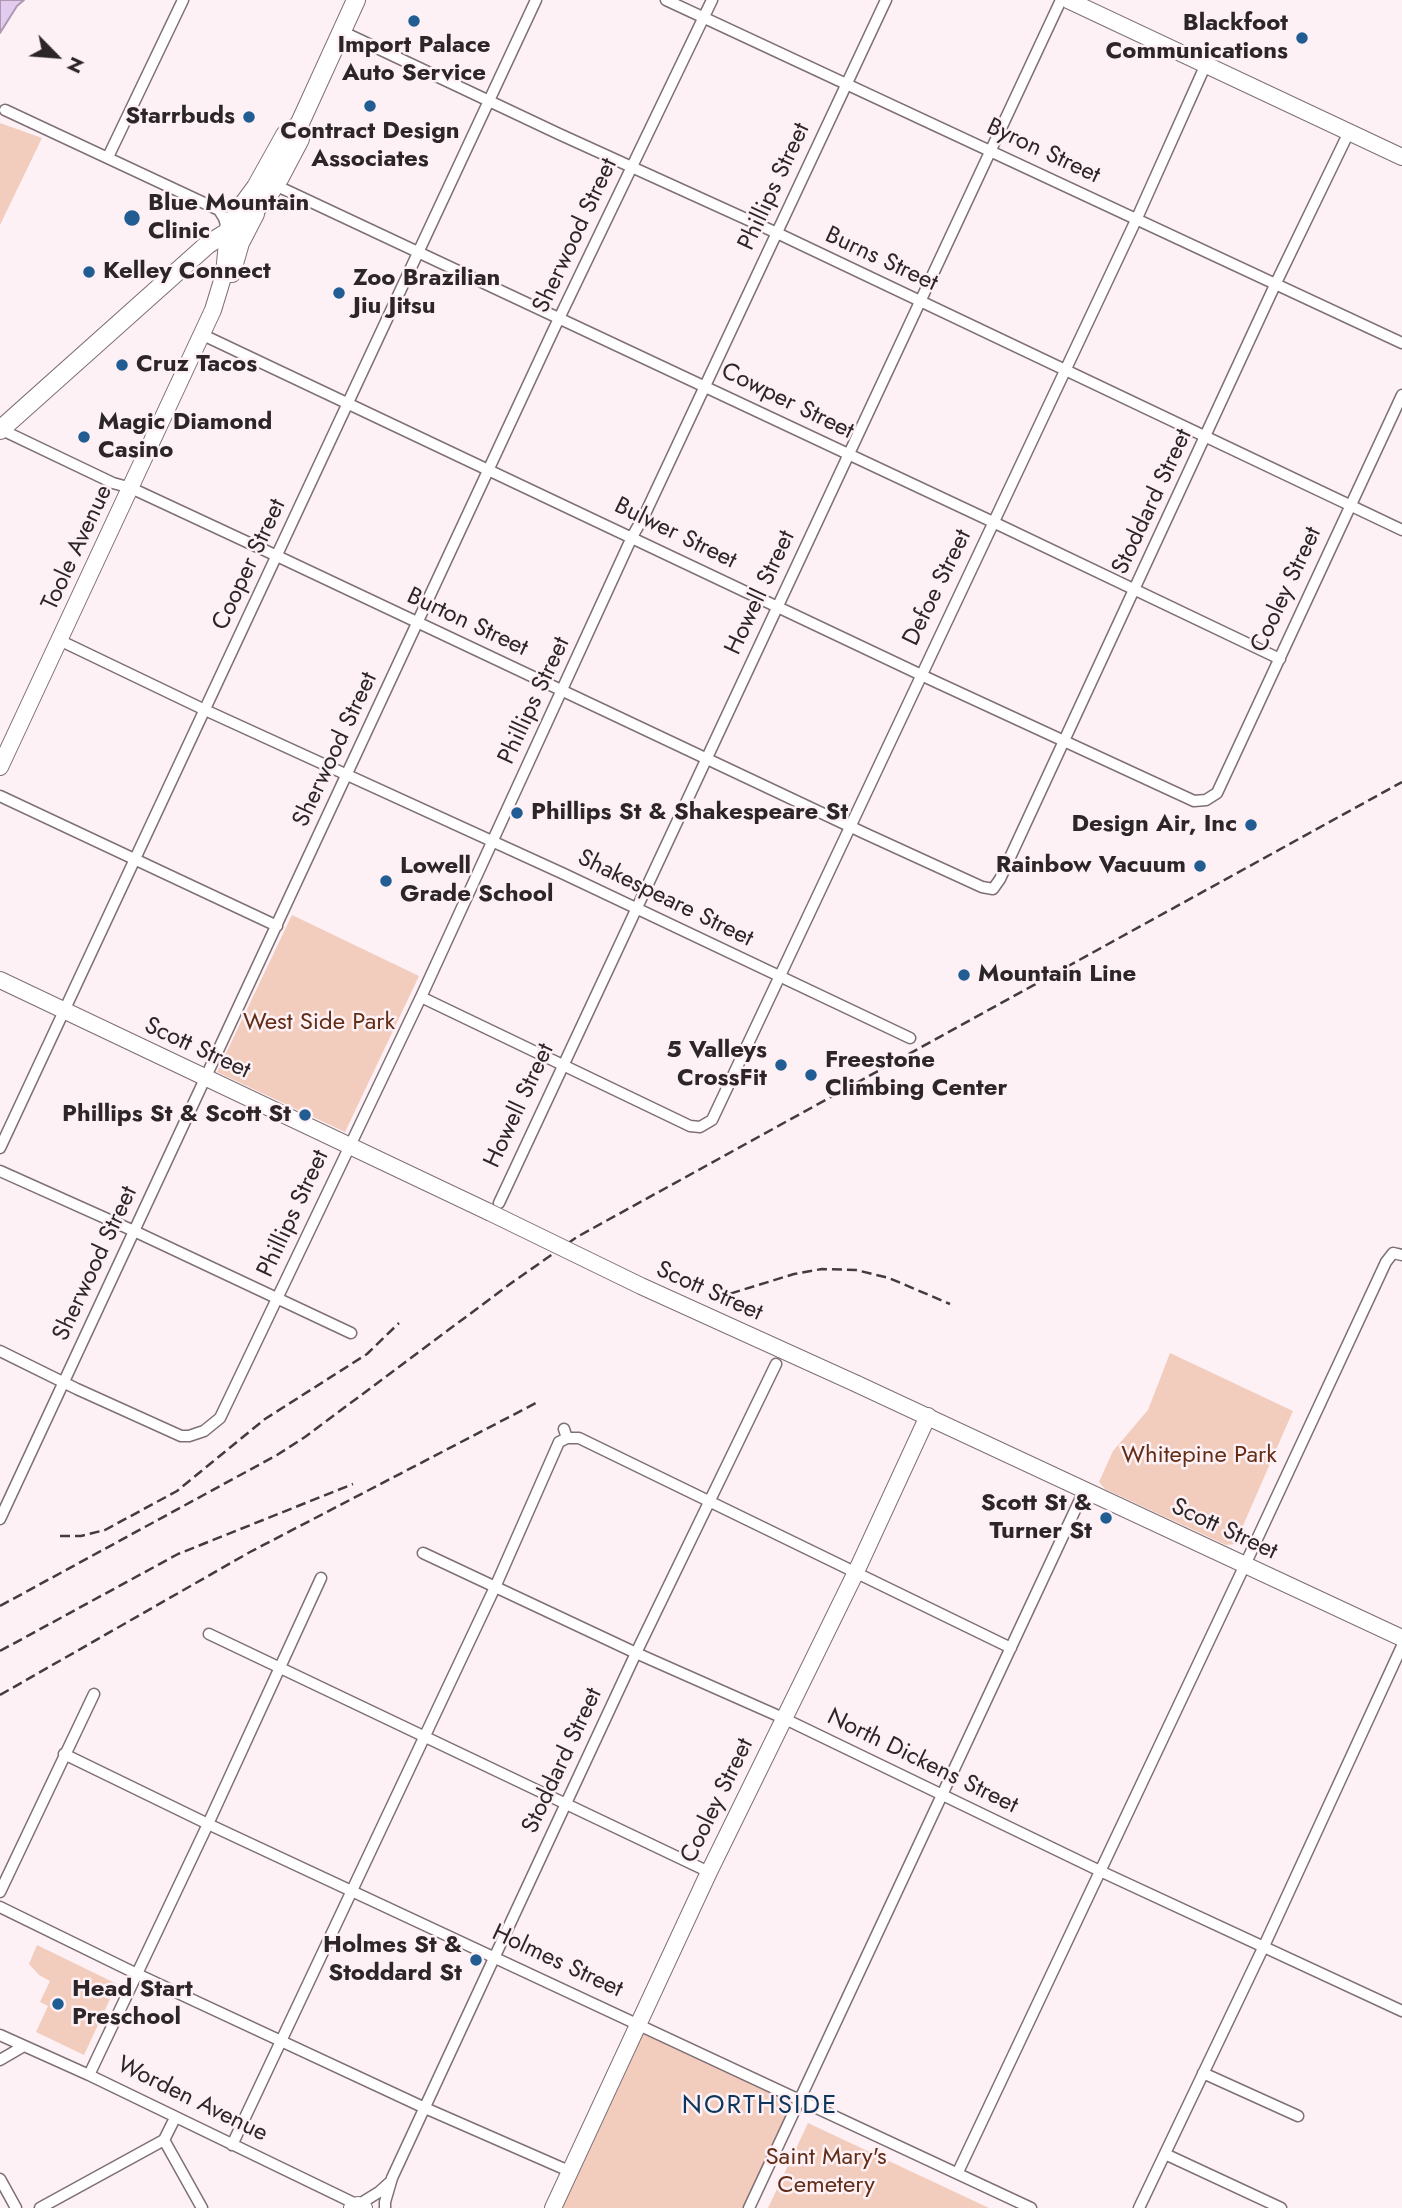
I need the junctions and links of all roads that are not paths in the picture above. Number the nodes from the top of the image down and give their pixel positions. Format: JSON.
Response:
{"nodes":[{"id":1,"x":183,"y":0,"type":"edge"},
{"id":2,"x":356,"y":0,"type":"edge"},
{"id":3,"x":536,"y":0,"type":"edge"},
{"id":4,"x":666,"y":0,"type":"edge"},
{"id":5,"x":712,"y":0,"type":"edge"},
{"id":6,"x":886,"y":0,"type":"edge"},
{"id":7,"x":1061,"y":0,"type":"edge"},
{"id":8,"x":1068,"y":0,"type":"edge"},
{"id":9,"x":703,"y":18,"type":"junction"},
{"id":10,"x":341,"y":31,"type":"junction"},
{"id":11,"x":1206,"y":64,"type":"junction"},
{"id":12,"x":847,"y":85,"type":"junction"},
{"id":13,"x":489,"y":100,"type":"junction"},
{"id":14,"x":5,"y":110,"type":"dead end"},
{"id":15,"x":299,"y":125,"type":"junction"},
{"id":16,"x":1349,"y":132,"type":"junction"},
{"id":17,"x":990,"y":150,"type":"junction"},
{"id":18,"x":108,"y":157,"type":"junction"},
{"id":19,"x":1402,"y":157,"type":"edge"},
{"id":20,"x":631,"y":167,"type":"junction"},
{"id":21,"x":271,"y":191,"type":"junction"},
{"id":22,"x":1137,"y":218,"type":"junction"},
{"id":23,"x":228,"y":231,"type":"junction"},
{"id":24,"x":777,"y":233,"type":"junction"},
{"id":25,"x":419,"y":252,"type":"junction"},
{"id":26,"x":1275,"y":285,"type":"junction"},
{"id":27,"x":919,"y":302,"type":"junction"},
{"id":28,"x":213,"y":310,"type":"junction"},
{"id":29,"x":560,"y":318,"type":"junction"},
{"id":30,"x":202,"y":335,"type":"junction"},
{"id":31,"x":1402,"y":343,"type":"edge"},
{"id":32,"x":1065,"y":369,"type":"junction"},
{"id":33,"x":705,"y":386,"type":"junction"},
{"id":34,"x":1402,"y":395,"type":"edge"},
{"id":35,"x":348,"y":403,"type":"junction"},
{"id":36,"x":0,"y":429,"type":"edge"},
{"id":37,"x":1206,"y":437,"type":"junction"},
{"id":38,"x":848,"y":455,"type":"junction"},
{"id":39,"x":489,"y":471,"type":"junction"},
{"id":40,"x":131,"y":488,"type":"junction"},
{"id":41,"x":1351,"y":506,"type":"junction"},
{"id":42,"x":993,"y":522,"type":"junction"},
{"id":43,"x":1402,"y":530,"type":"edge"},
{"id":44,"x":632,"y":537,"type":"junction"},
{"id":45,"x":277,"y":556,"type":"junction"},
{"id":46,"x":1135,"y":589,"type":"junction"},
{"id":47,"x":778,"y":607,"type":"junction"},
{"id":48,"x":418,"y":623,"type":"junction"},
{"id":49,"x":59,"y":640,"type":"junction"},
{"id":50,"x":1279,"y":659,"type":"junction"},
{"id":51,"x":920,"y":674,"type":"junction"},
{"id":52,"x":562,"y":691,"type":"junction"},
{"id":53,"x":205,"y":710,"type":"junction"},
{"id":54,"x":1064,"y":742,"type":"junction"},
{"id":55,"x":706,"y":759,"type":"junction"},
{"id":56,"x":1,"y":760,"type":"edge"},
{"id":57,"x":348,"y":773,"type":"junction"},
{"id":58,"x":0,"y":796,"type":"edge"},
{"id":59,"x":1206,"y":800,"type":"joint"},
{"id":60,"x":849,"y":826,"type":"junction"},
{"id":61,"x":494,"y":841,"type":"junction"},
{"id":62,"x":134,"y":859,"type":"junction"},
{"id":63,"x":993,"y":889,"type":"joint"},
{"id":64,"x":635,"y":909,"type":"junction"},
{"id":65,"x":277,"y":926,"type":"junction"},
{"id":66,"x":780,"y":978,"type":"junction"},
{"id":67,"x":0,"y":980,"type":"edge"},
{"id":68,"x":421,"y":997,"type":"junction"},
{"id":69,"x":63,"y":1010,"type":"junction"},
{"id":70,"x":909,"y":1038,"type":"dead end"},
{"id":71,"x":563,"y":1064,"type":"junction"},
{"id":72,"x":206,"y":1078,"type":"junction"},
{"id":73,"x":349,"y":1146,"type":"junction"},
{"id":74,"x":0,"y":1148,"type":"edge"},
{"id":75,"x":0,"y":1171,"type":"edge"},
{"id":76,"x":494,"y":1207,"type":"junction"},
{"id":77,"x":134,"y":1231,"type":"junction"},
{"id":78,"x":1402,"y":1255,"type":"edge"},
{"id":79,"x":277,"y":1298,"type":"junction"},
{"id":80,"x":351,"y":1334,"type":"dead end"},
{"id":81,"x":0,"y":1351,"type":"edge"},
{"id":82,"x":776,"y":1364,"type":"dead end"},
{"id":83,"x":63,"y":1383,"type":"junction"},
{"id":84,"x":928,"y":1416,"type":"junction"},
{"id":85,"x":1084,"y":1491,"type":"junction"},
{"id":86,"x":709,"y":1499,"type":"junction"},
{"id":87,"x":0,"y":1519,"type":"edge"},
{"id":88,"x":423,"y":1553,"type":"dead end"},
{"id":89,"x":1245,"y":1565,"type":"junction"},
{"id":90,"x":856,"y":1572,"type":"junction"},
{"id":91,"x":321,"y":1578,"type":"dead end"},
{"id":92,"x":496,"y":1585,"type":"junction"},
{"id":93,"x":209,"y":1634,"type":"dead end"},
{"id":94,"x":1402,"y":1638,"type":"edge"},
{"id":95,"x":1402,"y":1646,"type":"edge"},
{"id":96,"x":1011,"y":1648,"type":"junction"},
{"id":97,"x":636,"y":1653,"type":"junction"},
{"id":98,"x":279,"y":1668,"type":"junction"},
{"id":99,"x":94,"y":1694,"type":"dead end"},
{"id":100,"x":783,"y":1718,"type":"junction"},
{"id":101,"x":424,"y":1736,"type":"junction"},
{"id":102,"x":64,"y":1754,"type":"junction"},
{"id":103,"x":942,"y":1795,"type":"junction"},
{"id":104,"x":566,"y":1803,"type":"junction"},
{"id":105,"x":208,"y":1824,"type":"junction"},
{"id":106,"x":1100,"y":1871,"type":"junction"},
{"id":107,"x":709,"y":1872,"type":"junction"},
{"id":108,"x":351,"y":1889,"type":"junction"},
{"id":109,"x":0,"y":1892,"type":"edge"},
{"id":110,"x":0,"y":1907,"type":"edge"},
{"id":111,"x":1264,"y":1946,"type":"junction"},
{"id":112,"x":495,"y":1956,"type":"junction"},
{"id":113,"x":137,"y":1974,"type":"junction"},
{"id":114,"x":1402,"y":2011,"type":"edge"},
{"id":115,"x":639,"y":2023,"type":"junction"},
{"id":116,"x":0,"y":2035,"type":"edge"},
{"id":117,"x":281,"y":2041,"type":"junction"},
{"id":118,"x":24,"y":2046,"type":"junction"},
{"id":119,"x":0,"y":2060,"type":"edge"},
{"id":120,"x":1203,"y":2073,"type":"junction"},
{"id":121,"x":89,"y":2076,"type":"junction"},
{"id":122,"x":800,"y":2098,"type":"junction"},
{"id":123,"x":425,"y":2108,"type":"junction"},
{"id":124,"x":1298,"y":2116,"type":"dead end"},
{"id":125,"x":175,"y":2118,"type":"junction"},
{"id":126,"x":164,"y":2140,"type":"junction"},
{"id":127,"x":232,"y":2145,"type":"junction"},
{"id":128,"x":1165,"y":2154,"type":"junction"},
{"id":129,"x":569,"y":2171,"type":"junction"},
{"id":130,"x":958,"y":2172,"type":"junction"},
{"id":131,"x":392,"y":2178,"type":"junction"},
{"id":132,"x":0,"y":2179,"type":"edge"},
{"id":133,"x":358,"y":2207,"type":"edge"},
{"id":134,"x":16,"y":2208,"type":"edge"},
{"id":135,"x":40,"y":2208,"type":"edge"},
{"id":136,"x":202,"y":2208,"type":"edge"},
{"id":137,"x":385,"y":2208,"type":"edge"},
{"id":138,"x":553,"y":2208,"type":"edge"},
{"id":139,"x":749,"y":2208,"type":"edge"},
{"id":140,"x":1031,"y":2208,"type":"edge"},
{"id":141,"x":1139,"y":2208,"type":"edge"},
{"id":142,"x":1281,"y":2208,"type":"edge"}],
"edges":[{"from":1,"to":18,"type":"street"},
{"from":2,"to":10,"type":"main road"},
{"from":3,"to":13,"type":"street","name":"Cooper Street"},
{"from":4,"to":9,"type":"street","name":"Byron Street"},
{"from":5,"to":9,"type":"street","name":"Sherwood Street"},
{"from":6,"to":12,"type":"street","name":"Phillips Street"},
{"from":7,"to":17,"type":"street","name":"Howell Street"},
{"from":8,"to":11,"type":"street"},
{"from":9,"to":12,"type":"street","name":"Byron Street"},
{"from":9,"to":20,"type":"street","name":"Sherwood Street"},
{"from":10,"to":13,"type":"street","name":"Burns Street"},
{"from":10,"to":15,"type":"main road"},
{"from":11,"to":16,"type":"street"},
{"from":11,"to":22,"type":"street","name":"Defoe Street"},
{"from":12,"to":17,"type":"street","name":"Byron Street"},
{"from":12,"to":24,"type":"street","name":"Phillips Street"},
{"from":13,"to":20,"type":"street","name":"Burns Street"},
{"from":13,"to":25,"type":"street","name":"Cooper Street"},
{"from":14,"to":18,"type":"street"},
{"from":15,"to":21,"type":"main road"},
{"from":15,"to":23,"type":"main road"},
{"from":16,"to":19,"type":"street"},
{"from":16,"to":26,"type":"street","name":"Stoddard Street"},
{"from":17,"to":22,"type":"street","name":"Byron Street"},
{"from":17,"to":27,"type":"street","name":"Howell Street"},
{"from":18,"to":23,"type":"street"},
{"from":20,"to":24,"type":"street","name":"Burns Street"},
{"from":20,"to":29,"type":"street","name":"Sherwood Street"},
{"from":21,"to":23,"type":"main road"},
{"from":21,"to":25,"type":"street","name":"Cowper Street"},
{"from":21,"to":28,"type":"street","name":"Toole Avenue"},
{"from":22,"to":26,"type":"street","name":"Byron Street"},
{"from":22,"to":32,"type":"street","name":"Defoe Street"},
{"from":23,"to":28,"type":"street","name":"Toole Avenue"},
{"from":23,"to":36,"type":"main road"},
{"from":24,"to":27,"type":"street","name":"Burns Street"},
{"from":24,"to":33,"type":"street","name":"Phillips Street"},
{"from":25,"to":29,"type":"street","name":"Cowper Street"},
{"from":25,"to":35,"type":"street","name":"Cooper Street"},
{"from":26,"to":31,"type":"street","name":"Byron Street"},
{"from":26,"to":37,"type":"street","name":"Stoddard Street"},
{"from":27,"to":32,"type":"street","name":"Burns Street"},
{"from":27,"to":38,"type":"street","name":"Howell Street"},
{"from":28,"to":30,"type":"street","name":"Toole Avenue"},
{"from":29,"to":33,"type":"street","name":"Cowper Street"},
{"from":29,"to":39,"type":"street","name":"Sherwood Street"},
{"from":30,"to":35,"type":"street","name":"Bulwer Street"},
{"from":30,"to":40,"type":"street","name":"Toole Avenue"},
{"from":32,"to":37,"type":"street","name":"Burns Street"},
{"from":32,"to":42,"type":"street","name":"Defoe Street"},
{"from":33,"to":38,"type":"street","name":"Cowper Street"},
{"from":33,"to":44,"type":"street","name":"Phillips Street"},
{"from":34,"to":41,"type":"street","name":"Cooley Street"},
{"from":35,"to":39,"type":"street","name":"Bulwer Street"},
{"from":35,"to":45,"type":"street","name":"Cooper Street"},
{"from":36,"to":40,"type":"street","name":"Burton Street"},
{"from":37,"to":41,"type":"street","name":"Burns Street"},
{"from":37,"to":46,"type":"street","name":"Stoddard Street"},
{"from":38,"to":42,"type":"street","name":"Cowper Street"},
{"from":38,"to":47,"type":"street","name":"Howell Street"},
{"from":39,"to":44,"type":"street","name":"Bulwer Street"},
{"from":39,"to":48,"type":"street","name":"Sherwood Street"},
{"from":40,"to":45,"type":"street","name":"Burton Street"},
{"from":40,"to":49,"type":"street","name":"Toole Avenue"},
{"from":41,"to":43,"type":"street","name":"Burns Street"},
{"from":41,"to":50,"type":"street","name":"Cooley Street"},
{"from":42,"to":46,"type":"street","name":"Cowper Street"},
{"from":42,"to":51,"type":"street","name":"Defoe Street"},
{"from":44,"to":47,"type":"street","name":"Bulwer Street"},
{"from":44,"to":52,"type":"street","name":"Phillips Street"},
{"from":45,"to":48,"type":"street","name":"Burton Street"},
{"from":45,"to":53,"type":"street","name":"Cooper Street"},
{"from":46,"to":50,"type":"street","name":"Cowper Street"},
{"from":46,"to":54,"type":"street","name":"Stoddard Street"},
{"from":47,"to":51,"type":"street","name":"Bulwer Street"},
{"from":47,"to":55,"type":"street","name":"Howell Street"},
{"from":48,"to":52,"type":"street","name":"Burton Street"},
{"from":48,"to":57,"type":"street","name":"Sherwood Street"},
{"from":49,"to":53,"type":"street","name":"Shakespeare Street"},
{"from":49,"to":56,"type":"street","name":"Toole Avenue"},
{"from":50,"to":59,"type":"street","name":"Cooley Street"},
{"from":51,"to":54,"type":"street","name":"Bulwer Street"},
{"from":51,"to":60,"type":"street","name":"Defoe Street"},
{"from":52,"to":55,"type":"street","name":"Burton Street"},
{"from":52,"to":61,"type":"street","name":"Phillips Street"},
{"from":53,"to":57,"type":"street","name":"Shakespeare Street"},
{"from":53,"to":62,"type":"street","name":"Cooper Street"},
{"from":54,"to":59,"type":"street","name":"Bulwer Street"},
{"from":54,"to":63,"type":"street","name":"Stoddard Street"},
{"from":55,"to":60,"type":"street","name":"Burton Street"},
{"from":55,"to":64,"type":"street","name":"Howell Street"},
{"from":57,"to":61,"type":"street","name":"Shakespeare Street"},
{"from":57,"to":65,"type":"street","name":"Sherwood Street"},
{"from":58,"to":62,"type":"street"},
{"from":60,"to":63,"type":"street","name":"Burton Street"},
{"from":60,"to":66,"type":"street","name":"Defoe Street"},
{"from":61,"to":64,"type":"street","name":"Shakespeare Street"},
{"from":61,"to":68,"type":"street","name":"Phillips Street"},
{"from":62,"to":65,"type":"street"},
{"from":62,"to":69,"type":"street","name":"Cooper Street"},
{"from":64,"to":66,"type":"street","name":"Shakespeare Street"},
{"from":64,"to":71,"type":"street","name":"Howell Street"},
{"from":65,"to":72,"type":"street","name":"Sherwood Street"},
{"from":66,"to":70,"type":"street","name":"Shakespeare Street"},
{"from":66,"to":71,"type":"street","name":"Defoe Street"},
{"from":67,"to":69,"type":"street","name":"Scott Street"},
{"from":68,"to":71,"type":"street"},
{"from":68,"to":73,"type":"street","name":"Phillips Street"},
{"from":69,"to":72,"type":"street","name":"Scott Street"},
{"from":69,"to":74,"type":"street","name":"Cooper Street"},
{"from":71,"to":76,"type":"street","name":"Howell Street"},
{"from":72,"to":73,"type":"street","name":"Scott Street"},
{"from":72,"to":77,"type":"street","name":"Sherwood Street"},
{"from":73,"to":76,"type":"street","name":"Scott Street"},
{"from":73,"to":79,"type":"street","name":"Phillips Street"},
{"from":75,"to":77,"type":"street"},
{"from":76,"to":84,"type":"street","name":"Scott Street","bridge":true},
{"from":77,"to":79,"type":"street"},
{"from":77,"to":83,"type":"street","name":"Sherwood Street"},
{"from":78,"to":89,"type":"street"},
{"from":79,"to":80,"type":"street"},
{"from":79,"to":83,"type":"street","name":"Phillips Street"},
{"from":81,"to":83,"type":"street"},
{"from":82,"to":86,"type":"street","name":"Stoddard Street"},
{"from":83,"to":87,"type":"street","name":"Sherwood Street"},
{"from":84,"to":85,"type":"street","name":"Scott Street"},
{"from":84,"to":90,"type":"street","name":"Cooley Street"},
{"from":85,"to":89,"type":"street","name":"Scott Street"},
{"from":85,"to":96,"type":"street"},
{"from":86,"to":90,"type":"street"},
{"from":86,"to":92,"type":"street"},
{"from":86,"to":97,"type":"street","name":"Stoddard Street"},
{"from":88,"to":92,"type":"street","name":"North Dickens Street"},
{"from":89,"to":94,"type":"street","name":"Scott Street"},
{"from":89,"to":106,"type":"street"},
{"from":90,"to":96,"type":"street"},
{"from":90,"to":100,"type":"street","name":"Cooley Street"},
{"from":91,"to":98,"type":"street"},
{"from":92,"to":97,"type":"street","name":"North Dickens Street"},
{"from":92,"to":101,"type":"street"},
{"from":93,"to":98,"type":"street"},
{"from":95,"to":111,"type":"street"},
{"from":96,"to":103,"type":"street"},
{"from":97,"to":100,"type":"street","name":"North Dickens Street"},
{"from":97,"to":104,"type":"street","name":"Stoddard Street"},
{"from":98,"to":101,"type":"street"},
{"from":98,"to":105,"type":"street"},
{"from":99,"to":102,"type":"street"},
{"from":100,"to":103,"type":"street","name":"North Dickens Street"},
{"from":100,"to":107,"type":"street","name":"Cooley Street"},
{"from":101,"to":104,"type":"street"},
{"from":101,"to":108,"type":"street"},
{"from":102,"to":105,"type":"street","name":"Holmes Street"},
{"from":102,"to":109,"type":"street"},
{"from":103,"to":106,"type":"street","name":"North Dickens Street"},
{"from":103,"to":122,"type":"street"},
{"from":104,"to":107,"type":"street"},
{"from":104,"to":112,"type":"street","name":"Stoddard Street"},
{"from":105,"to":108,"type":"street","name":"Holmes Street"},
{"from":105,"to":113,"type":"street"},
{"from":106,"to":111,"type":"street","name":"North Dickens Street"},
{"from":106,"to":130,"type":"street"},
{"from":107,"to":115,"type":"street","name":"Cooley Street"},
{"from":108,"to":112,"type":"street","name":"Holmes Street"},
{"from":108,"to":117,"type":"street"},
{"from":110,"to":113,"type":"street"},
{"from":111,"to":114,"type":"street","name":"North Dickens Street"},
{"from":111,"to":120,"type":"street"},
{"from":112,"to":115,"type":"street","name":"Holmes Street"},
{"from":112,"to":123,"type":"street","name":"Stoddard Street"},
{"from":113,"to":117,"type":"street"},
{"from":113,"to":121,"type":"street"},
{"from":115,"to":122,"type":"street","name":"Holmes Street"},
{"from":115,"to":129,"type":"street","name":"Cooley Street"},
{"from":116,"to":118,"type":"street","name":"Worden Avenue"},
{"from":117,"to":123,"type":"street"},
{"from":117,"to":127,"type":"street"},
{"from":118,"to":119,"type":"street"},
{"from":118,"to":121,"type":"street","name":"Worden Avenue"},
{"from":120,"to":124,"type":"street"},
{"from":120,"to":128,"type":"street"},
{"from":121,"to":125,"type":"street","name":"Worden Avenue"},
{"from":122,"to":130,"type":"street","name":"Holmes Street"},
{"from":122,"to":139,"type":"street"},
{"from":123,"to":129,"type":"street"},
{"from":123,"to":131,"type":"street","name":"Stoddard Street"},
{"from":125,"to":126,"type":"street"},
{"from":125,"to":127,"type":"street","name":"Worden Avenue"},
{"from":126,"to":135,"type":"street"},
{"from":126,"to":136,"type":"street"},
{"from":127,"to":133,"type":"street","name":"Worden Avenue"},
{"from":128,"to":141,"type":"street"},
{"from":128,"to":142,"type":"street"},
{"from":129,"to":138,"type":"street","name":"Cooley Street"},
{"from":130,"to":140,"type":"street","name":"Holmes Street"},
{"from":131,"to":133,"type":"street","name":"Stoddard Street"},
{"from":131,"to":137,"type":"street","name":"Stoddard Street"},
{"from":132,"to":134,"type":"street"}]}
